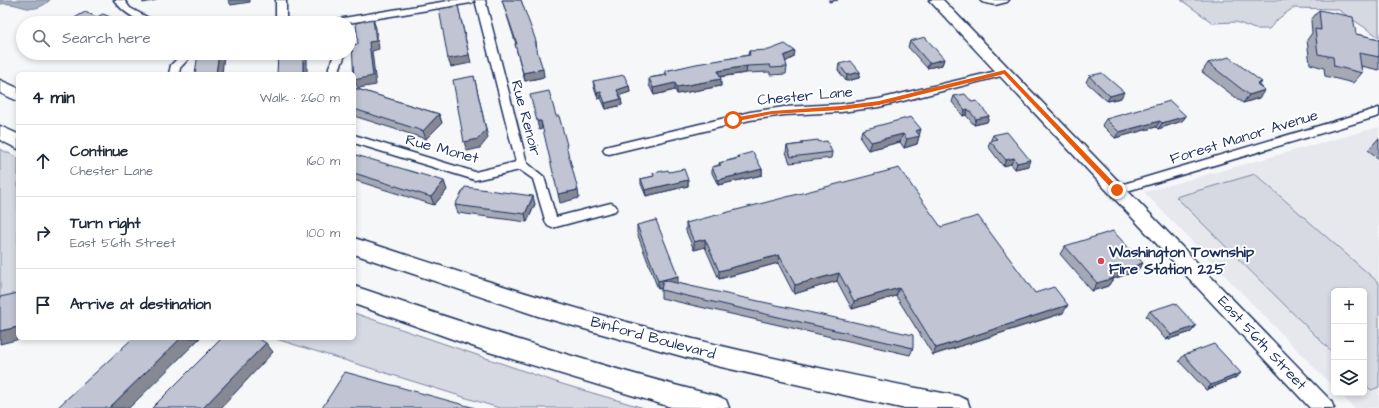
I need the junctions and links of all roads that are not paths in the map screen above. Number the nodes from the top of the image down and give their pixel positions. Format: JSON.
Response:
{"nodes":[{"id":1,"x":119,"y":0,"type":"edge"},
{"id":2,"x":281,"y":0,"type":"edge"},
{"id":3,"x":471,"y":0,"type":"edge"},
{"id":4,"x":480,"y":0,"type":"edge"},
{"id":5,"x":936,"y":0,"type":"edge"},
{"id":6,"x":985,"y":0,"type":"edge"},
{"id":7,"x":1004,"y":0,"type":"edge"},
{"id":8,"x":424,"y":4,"type":"edge"},
{"id":9,"x":139,"y":16,"type":"edge"},
{"id":10,"x":281,"y":16,"type":"edge"},
{"id":11,"x":356,"y":18,"type":"edge"},
{"id":12,"x":182,"y":60,"type":"edge"},
{"id":13,"x":337,"y":60,"type":"edge"},
{"id":14,"x":174,"y":72,"type":"edge"},
{"id":15,"x":334,"y":72,"type":"edge"},
{"id":16,"x":1005,"y":72,"type":"junction"},
{"id":17,"x":0,"y":86,"type":"edge"},
{"id":18,"x":16,"y":94,"type":"edge"},
{"id":19,"x":1379,"y":112,"type":"edge"},
{"id":20,"x":0,"y":132,"type":"edge"},
{"id":21,"x":356,"y":140,"type":"edge"},
{"id":22,"x":16,"y":141,"type":"edge"},
{"id":23,"x":609,"y":150,"type":"dead end"},
{"id":24,"x":522,"y":165,"type":"junction"},
{"id":25,"x":1117,"y":190,"type":"junction"},
{"id":26,"x":611,"y":208,"type":"dead end"},
{"id":27,"x":356,"y":247,"type":"edge"},
{"id":28,"x":356,"y":296,"type":"edge"},
{"id":29,"x":717,"y":408,"type":"edge"},
{"id":30,"x":958,"y":408,"type":"edge"},
{"id":31,"x":1324,"y":408,"type":"edge"}],
"edges":[{"from":1,"to":9,"type":"street"},
{"from":2,"to":10,"type":"street"},
{"from":3,"to":8,"type":"street"},
{"from":4,"to":24,"type":"street","name":"Rue Renoir"},
{"from":5,"to":16,"type":"street","name":"East 56th Street"},
{"from":6,"to":7,"type":"street"},
{"from":8,"to":11,"type":"street"},
{"from":12,"to":14,"type":"street"},
{"from":13,"to":15,"type":"street"},
{"from":16,"to":23,"type":"street","name":"Chester Lane"},
{"from":16,"to":25,"type":"street","name":"East 56th Street"},
{"from":17,"to":18,"type":"main road"},
{"from":19,"to":25,"type":"street","name":"Forest Manor Avenue"},
{"from":20,"to":22,"type":"main road"},
{"from":21,"to":24,"type":"street","name":"Rue Monet"},
{"from":24,"to":26,"type":"street","name":"Rue Renoir"},
{"from":25,"to":31,"type":"street","name":"East 56th Street"},
{"from":27,"to":30,"type":"main road","name":"Binford Boulevard"},
{"from":28,"to":29,"type":"main road"}]}
